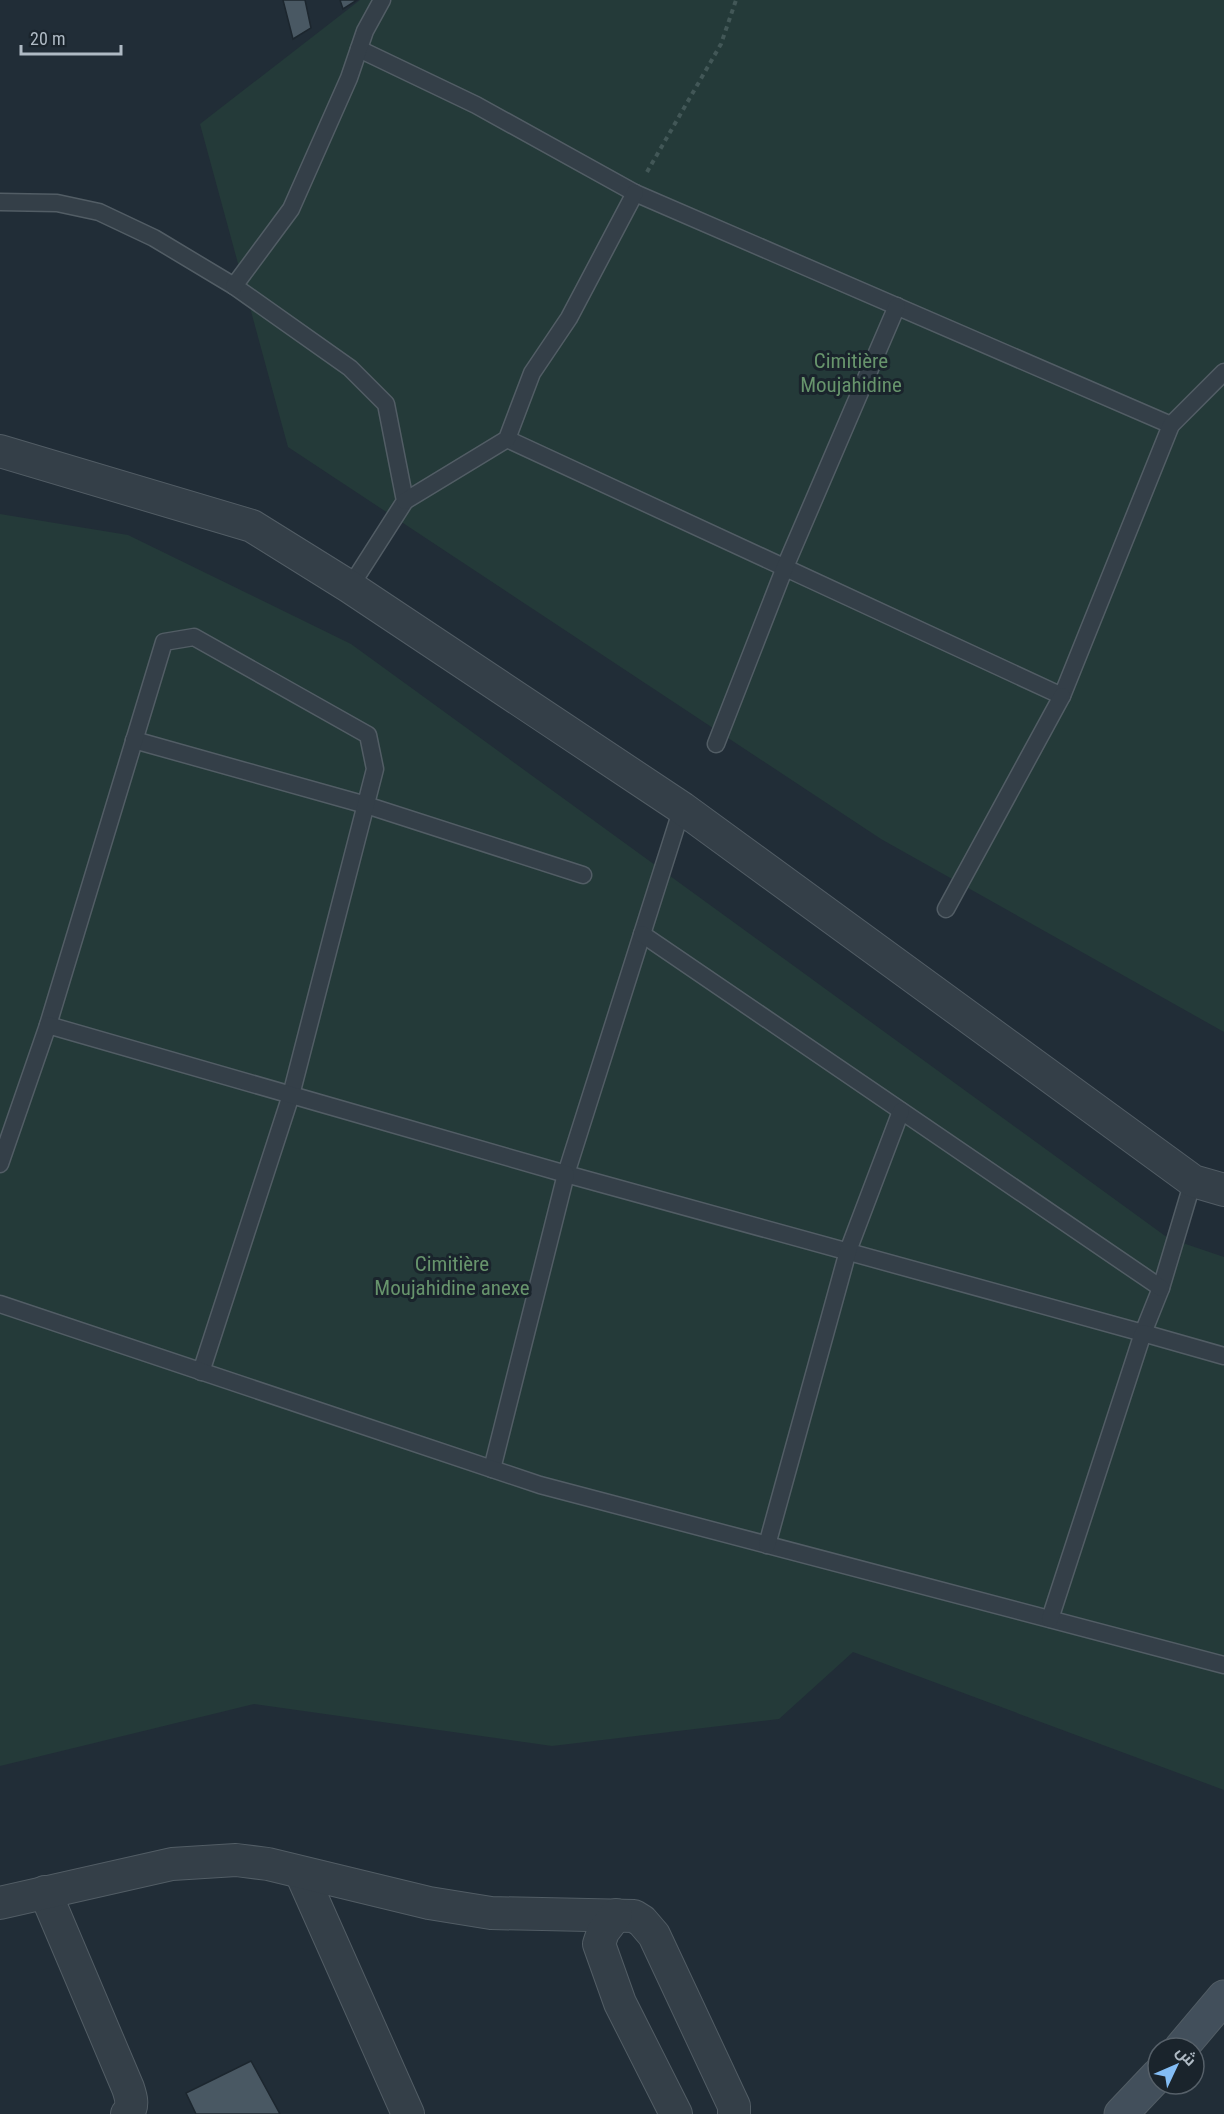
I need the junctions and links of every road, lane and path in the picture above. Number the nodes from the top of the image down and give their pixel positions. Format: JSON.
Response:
{"nodes":[{"id":1,"x":382,"y":0,"type":"edge"},
{"id":2,"x":736,"y":0,"type":"edge"},
{"id":3,"x":359,"y":49,"type":"junction"},
{"id":4,"x":635,"y":193,"type":"junction"},
{"id":5,"x":0,"y":202,"type":"edge"},
{"id":6,"x":234,"y":286,"type":"junction"},
{"id":7,"x":897,"y":306,"type":"junction"},
{"id":8,"x":1224,"y":372,"type":"edge"},
{"id":9,"x":1171,"y":425,"type":"junction"},
{"id":10,"x":507,"y":439,"type":"junction"},
{"id":11,"x":0,"y":452,"type":"edge"},
{"id":12,"x":405,"y":501,"type":"junction"},
{"id":13,"x":785,"y":567,"type":"junction"},
{"id":14,"x":350,"y":587,"type":"junction"},
{"id":15,"x":1062,"y":696,"type":"junction"},
{"id":16,"x":134,"y":740,"type":"junction"},
{"id":17,"x":716,"y":744,"type":"dead end"},
{"id":18,"x":366,"y":805,"type":"junction"},
{"id":19,"x":681,"y":808,"type":"junction"},
{"id":20,"x":583,"y":875,"type":"dead end"},
{"id":21,"x":946,"y":909,"type":"dead end"},
{"id":22,"x":642,"y":934,"type":"junction"},
{"id":23,"x":48,"y":1025,"type":"junction"},
{"id":24,"x":291,"y":1095,"type":"junction"},
{"id":25,"x":901,"y":1111,"type":"junction"},
{"id":26,"x":0,"y":1164,"type":"edge"},
{"id":27,"x":566,"y":1174,"type":"junction"},
{"id":28,"x":1193,"y":1181,"type":"junction"},
{"id":29,"x":1224,"y":1190,"type":"edge"},
{"id":30,"x":848,"y":1251,"type":"junction"},
{"id":31,"x":1161,"y":1288,"type":"junction"},
{"id":32,"x":0,"y":1304,"type":"edge"},
{"id":33,"x":1143,"y":1333,"type":"junction"},
{"id":34,"x":1224,"y":1356,"type":"edge"},
{"id":35,"x":201,"y":1372,"type":"junction"},
{"id":36,"x":492,"y":1469,"type":"junction"},
{"id":37,"x":767,"y":1545,"type":"junction"},
{"id":38,"x":1050,"y":1619,"type":"junction"},
{"id":39,"x":1224,"y":1665,"type":"edge"},
{"id":40,"x":301,"y":1873,"type":"junction"},
{"id":41,"x":45,"y":1892,"type":"junction"},
{"id":42,"x":0,"y":1903,"type":"edge"},
{"id":43,"x":616,"y":1915,"type":"junction"},
{"id":44,"x":1224,"y":1997,"type":"edge"},
{"id":45,"x":1191,"y":2036,"type":"edge"},
{"id":46,"x":1146,"y":2088,"type":"edge"},
{"id":47,"x":127,"y":2114,"type":"edge"},
{"id":48,"x":408,"y":2114,"type":"edge"},
{"id":49,"x":676,"y":2114,"type":"edge"},
{"id":50,"x":734,"y":2114,"type":"edge"},
{"id":51,"x":1121,"y":2114,"type":"edge"}],
"edges":[{"from":1,"to":3,"type":"lane"},
{"from":2,"to":4,"type":"path"},
{"from":3,"to":4,"type":"lane"},
{"from":3,"to":6,"type":"lane"},
{"from":4,"to":7,"type":"lane"},
{"from":4,"to":10,"type":"lane"},
{"from":5,"to":6,"type":"lane"},
{"from":6,"to":12,"type":"lane"},
{"from":7,"to":9,"type":"lane"},
{"from":7,"to":13,"type":"lane"},
{"from":8,"to":9,"type":"lane"},
{"from":9,"to":15,"type":"lane"},
{"from":10,"to":12,"type":"lane"},
{"from":10,"to":13,"type":"lane"},
{"from":11,"to":14,"type":"street"},
{"from":12,"to":14,"type":"lane"},
{"from":13,"to":15,"type":"lane"},
{"from":13,"to":17,"type":"lane"},
{"from":14,"to":19,"type":"street"},
{"from":15,"to":21,"type":"lane"},
{"from":16,"to":18,"type":"lane"},
{"from":16,"to":18,"type":"lane"},
{"from":16,"to":23,"type":"lane"},
{"from":18,"to":20,"type":"lane"},
{"from":18,"to":24,"type":"lane"},
{"from":19,"to":22,"type":"lane"},
{"from":19,"to":28,"type":"street"},
{"from":22,"to":25,"type":"lane"},
{"from":22,"to":27,"type":"lane"},
{"from":23,"to":24,"type":"lane"},
{"from":23,"to":26,"type":"lane"},
{"from":24,"to":27,"type":"lane"},
{"from":24,"to":35,"type":"lane"},
{"from":25,"to":30,"type":"lane"},
{"from":25,"to":31,"type":"lane"},
{"from":27,"to":30,"type":"lane"},
{"from":27,"to":36,"type":"lane"},
{"from":28,"to":29,"type":"street"},
{"from":28,"to":31,"type":"lane"},
{"from":30,"to":33,"type":"lane"},
{"from":30,"to":37,"type":"lane"},
{"from":31,"to":33,"type":"lane"},
{"from":32,"to":35,"type":"lane"},
{"from":33,"to":34,"type":"lane"},
{"from":33,"to":38,"type":"lane"},
{"from":35,"to":36,"type":"lane"},
{"from":36,"to":37,"type":"lane"},
{"from":37,"to":38,"type":"lane"},
{"from":38,"to":39,"type":"lane"},
{"from":40,"to":41,"type":"street"},
{"from":40,"to":43,"type":"street"},
{"from":40,"to":48,"type":"street"},
{"from":41,"to":42,"type":"street"},
{"from":41,"to":47,"type":"street"},
{"from":43,"to":49,"type":"street"},
{"from":43,"to":50,"type":"street"},
{"from":44,"to":45,"type":"street"},
{"from":46,"to":51,"type":"street"}]}
